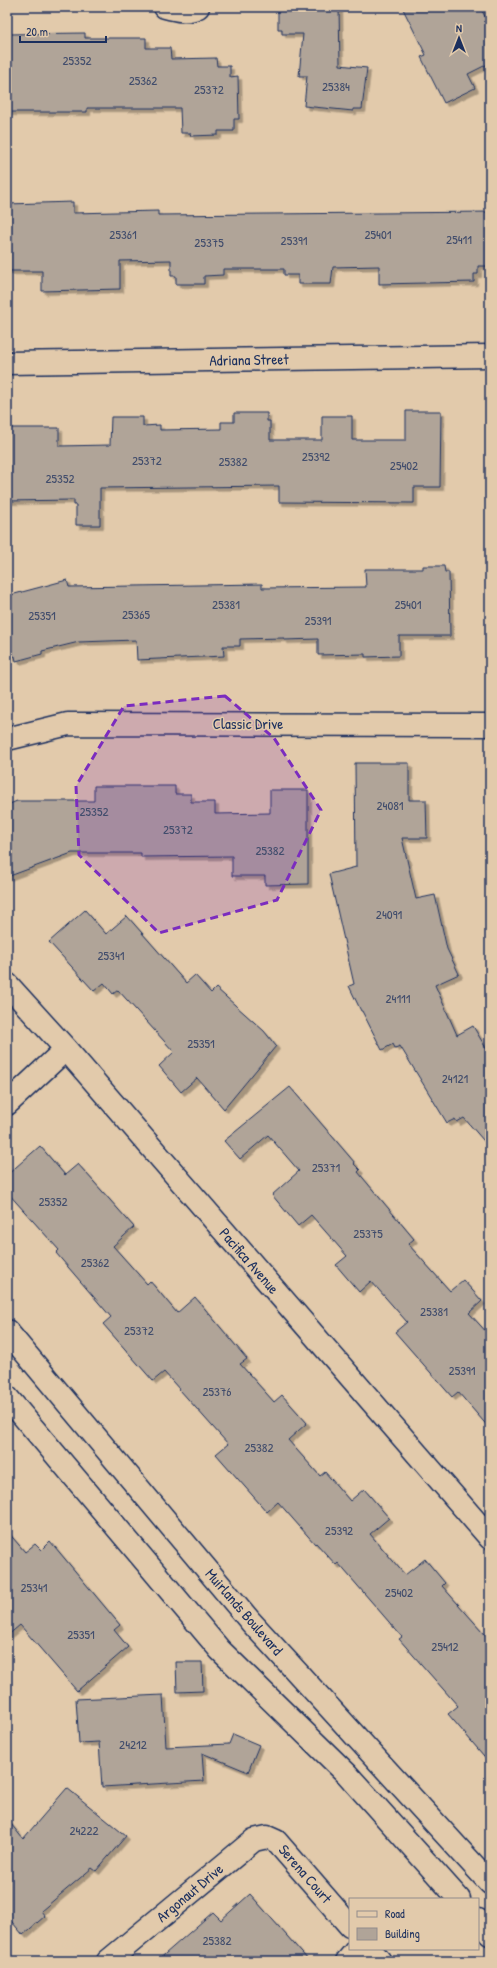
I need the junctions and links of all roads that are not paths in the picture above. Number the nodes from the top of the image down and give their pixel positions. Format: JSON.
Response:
{"nodes":[{"id":1,"x":164,"y":7,"type":"edge"},
{"id":2,"x":198,"y":7,"type":"edge"},
{"id":3,"x":490,"y":356,"type":"edge"},
{"id":4,"x":7,"y":363,"type":"edge"},
{"id":5,"x":490,"y":725,"type":"edge"},
{"id":6,"x":7,"y":739,"type":"edge"},
{"id":7,"x":7,"y":984,"type":"edge"},
{"id":8,"x":66,"y":1049,"type":"junction"},
{"id":9,"x":7,"y":1104,"type":"edge"},
{"id":10,"x":7,"y":1332,"type":"edge"},
{"id":11,"x":7,"y":1397,"type":"edge"},
{"id":12,"x":490,"y":1538,"type":"edge"},
{"id":13,"x":276,"y":1840,"type":"joint"},
{"id":14,"x":490,"y":1884,"type":"edge"},
{"id":15,"x":458,"y":1898,"type":"edge"},
{"id":16,"x":479,"y":1921,"type":"edge"},
{"id":17,"x":349,"y":1925,"type":"edge"},
{"id":18,"x":490,"y":1934,"type":"edge"},
{"id":19,"x":356,"y":1950,"type":"edge"},
{"id":20,"x":371,"y":1950,"type":"edge"},
{"id":21,"x":108,"y":1961,"type":"edge"},
{"id":22,"x":347,"y":1961,"type":"edge"},
{"id":23,"x":380,"y":1961,"type":"edge"}],
"edges":[{"from":1,"to":2,"type":"street"},
{"from":3,"to":4,"type":"street","name":"Adriana Street"},
{"from":5,"to":6,"type":"street","name":"Classic Drive"},
{"from":7,"to":8,"type":"street","name":"Pacifica Avenue"},
{"from":8,"to":9,"type":"street"},
{"from":8,"to":12,"type":"street","name":"Pacifica Avenue"},
{"from":10,"to":14,"type":"street","name":"Muirlands Boulevard"},
{"from":11,"to":15,"type":"street"},
{"from":13,"to":17,"type":"street","name":"Serena Court"},
{"from":13,"to":21,"type":"street","name":"Argonaut Drive"},
{"from":16,"to":18,"type":"street"},
{"from":19,"to":22,"type":"street"},
{"from":20,"to":23,"type":"street"}]}
